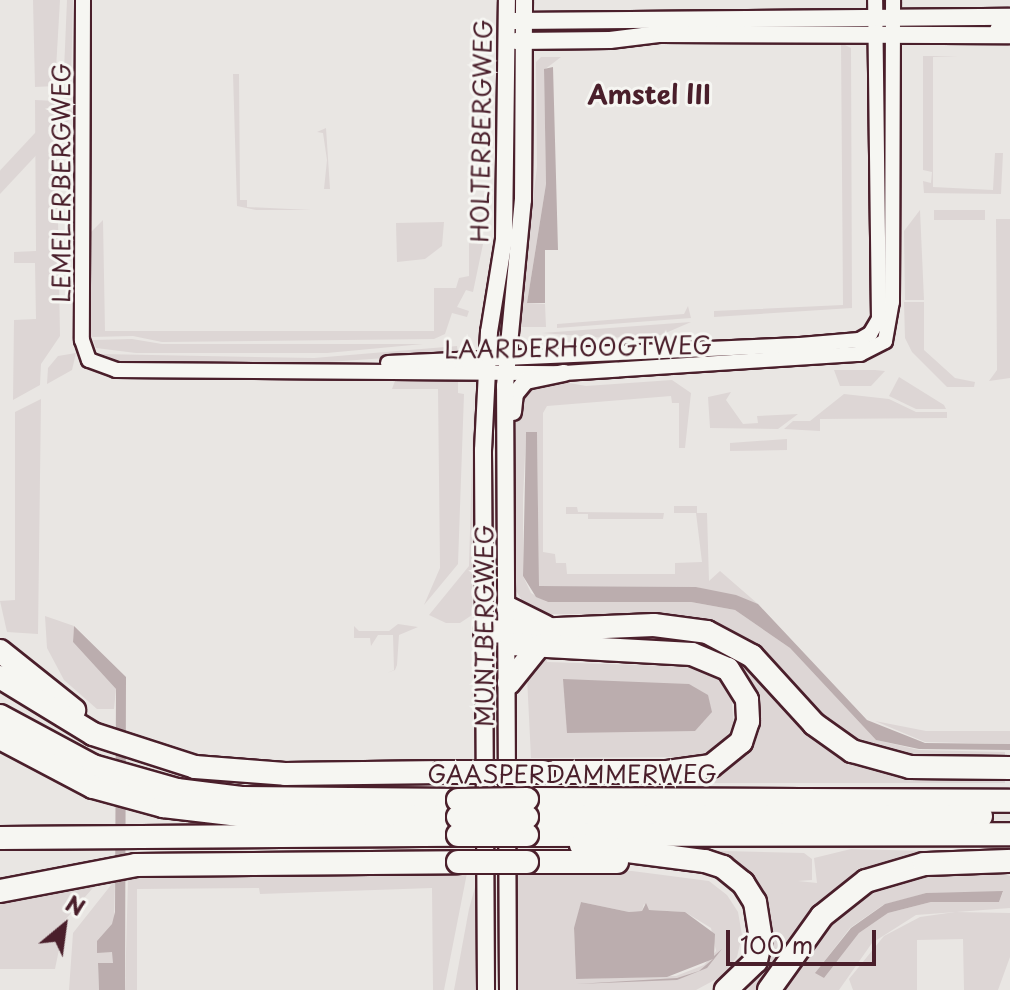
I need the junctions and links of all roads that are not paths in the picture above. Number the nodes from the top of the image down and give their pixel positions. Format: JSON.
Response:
{"nodes":[{"id":1,"x":83,"y":0,"type":"edge"},
{"id":2,"x":507,"y":0,"type":"edge"},
{"id":3,"x":524,"y":0,"type":"edge"},
{"id":4,"x":875,"y":0,"type":"edge"},
{"id":5,"x":893,"y":0,"type":"edge"},
{"id":6,"x":1010,"y":17,"type":"edge"},
{"id":7,"x":516,"y":21,"type":"junction"},
{"id":8,"x":1010,"y":25,"type":"edge"},
{"id":9,"x":883,"y":27,"type":"junction"},
{"id":10,"x":1002,"y":35,"type":"edge"},
{"id":11,"x":516,"y":41,"type":"junction"},
{"id":12,"x":92,"y":363,"type":"joint"},
{"id":13,"x":486,"y":364,"type":"junction"},
{"id":14,"x":507,"y":364,"type":"junction"},
{"id":15,"x":564,"y":373,"type":"junction"},
{"id":16,"x":505,"y":423,"type":"junction"},
{"id":17,"x":508,"y":608,"type":"junction"},
{"id":18,"x":485,"y":637,"type":"junction"},
{"id":19,"x":545,"y":637,"type":"junction"},
{"id":20,"x":508,"y":638,"type":"junction"},
{"id":21,"x":0,"y":651,"type":"edge"},
{"id":22,"x":0,"y":677,"type":"edge"},
{"id":23,"x":509,"y":683,"type":"junction"},
{"id":24,"x":0,"y":716,"type":"edge"},
{"id":25,"x":93,"y":728,"type":"junction"},
{"id":26,"x":0,"y":738,"type":"edge"},
{"id":27,"x":1008,"y":768,"type":"edge"},
{"id":28,"x":93,"y":777,"type":"junction"},
{"id":29,"x":1008,"y":814,"type":"edge"},
{"id":30,"x":458,"y":817,"type":"junction"},
{"id":31,"x":527,"y":817,"type":"junction"},
{"id":32,"x":94,"y":837,"type":"junction"},
{"id":33,"x":0,"y":838,"type":"edge"},
{"id":34,"x":0,"y":852,"type":"edge"},
{"id":35,"x":1008,"y":861,"type":"edge"},
{"id":36,"x":718,"y":864,"type":"junction"},
{"id":37,"x":0,"y":891,"type":"edge"},
{"id":38,"x":486,"y":990,"type":"edge"},
{"id":39,"x":508,"y":990,"type":"edge"},
{"id":40,"x":726,"y":990,"type":"edge"},
{"id":41,"x":769,"y":990,"type":"edge"}],
"edges":[{"from":1,"to":12,"type":"street","name":"LEMELERBERGWEG"},
{"from":2,"to":7,"type":"main road","name":"HOLTERBERGWEG"},
{"from":3,"to":7,"type":"main road","name":"HOLTERBERGWEG"},
{"from":4,"to":9,"type":"street"},
{"from":5,"to":9,"type":"street"},
{"from":6,"to":9,"type":"main road"},
{"from":7,"to":9,"type":"main road"},
{"from":7,"to":11,"type":"main road","name":"HOLTERBERGWEG"},
{"from":8,"to":10,"type":"street"},
{"from":9,"to":10,"type":"main road"},
{"from":9,"to":11,"type":"main road"},
{"from":9,"to":14,"type":"street","name":"LAARDERHOOGTWEG"},
{"from":9,"to":15,"type":"street","name":"LAARDERHOOGTWEG"},
{"from":11,"to":13,"type":"main road","name":"HOLTERBERGWEG"},
{"from":11,"to":14,"type":"main road","name":"HOLTERBERGWEG"},
{"from":12,"to":13,"type":"street","name":"LAARDERHOOGTWEG"},
{"from":13,"to":14,"type":"street","name":"LAARDERHOOGTWEG"},
{"from":13,"to":18,"type":"main road","name":"MUNTBERGWEG"},
{"from":14,"to":15,"type":"street","name":"LAARDERHOOGTWEG"},
{"from":14,"to":16,"type":"main road","name":"MUNTBERGWEG"},
{"from":15,"to":16,"type":"main road"},
{"from":16,"to":17,"type":"main road","name":"MUNTBERGWEG"},
{"from":17,"to":19,"type":"highway"},
{"from":17,"to":20,"type":"main road","name":"MUNTBERGWEG"},
{"from":18,"to":20,"type":"highway"},
{"from":18,"to":38,"type":"main road","name":"MUNTBERGWEG"},
{"from":19,"to":20,"type":"highway"},
{"from":19,"to":23,"type":"highway"},
{"from":19,"to":25,"type":"highway","bridge":true},
{"from":19,"to":27,"type":"highway"},
{"from":20,"to":23,"type":"main road","name":"MUNTBERGWEG"},
{"from":21,"to":25,"type":"highway"},
{"from":22,"to":25,"type":"highway"},
{"from":23,"to":39,"type":"main road","name":"MUNTBERGWEG"},
{"from":24,"to":28,"type":"highway"},
{"from":26,"to":28,"type":"highway"},
{"from":28,"to":30,"type":"highway","name":"GAASPERDAMMERWEG"},
{"from":29,"to":31,"type":"highway","name":"GAASPERDAMMERWEG"},
{"from":29,"to":31,"type":"highway","name":"GAASPERDAMMERWEG"},
{"from":30,"to":31,"type":"highway","name":"GAASPERDAMMERWEG","bridge":true},
{"from":30,"to":31,"type":"highway","name":"GAASPERDAMMERWEG","bridge":true},
{"from":30,"to":32,"type":"highway","name":"GAASPERDAMMERWEG"},
{"from":31,"to":36,"type":"highway"},
{"from":32,"to":33,"type":"highway"},
{"from":32,"to":34,"type":"highway"},
{"from":35,"to":41,"type":"highway"},
{"from":36,"to":37,"type":"highway","bridge":true},
{"from":36,"to":40,"type":"highway"}]}
